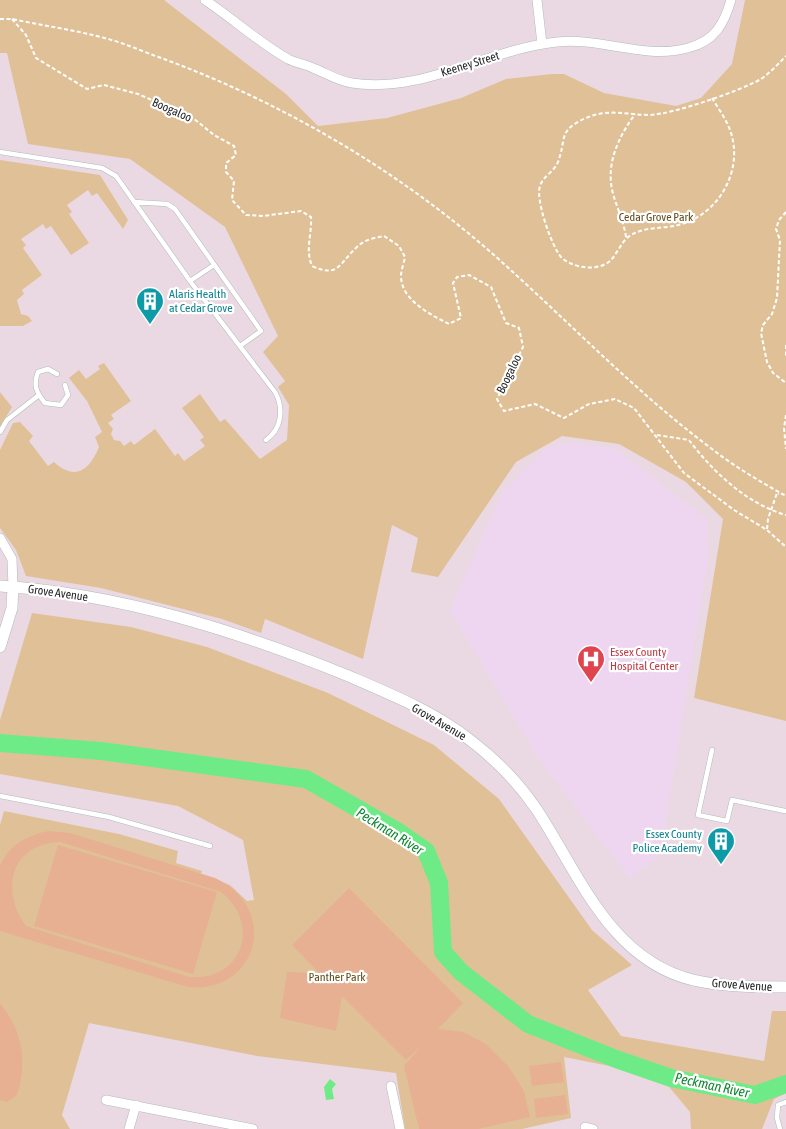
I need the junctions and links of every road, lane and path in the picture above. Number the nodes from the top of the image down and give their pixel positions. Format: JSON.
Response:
{"nodes":[{"id":1,"x":205,"y":0,"type":"edge"},
{"id":2,"x":538,"y":0,"type":"edge"},
{"id":3,"x":731,"y":0,"type":"edge"},
{"id":4,"x":0,"y":18,"type":"edge"},
{"id":5,"x":12,"y":19,"type":"junction"},
{"id":6,"x":542,"y":44,"type":"junction"},
{"id":7,"x":786,"y":56,"type":"edge"},
{"id":8,"x":712,"y":98,"type":"junction"},
{"id":9,"x":636,"y":114,"type":"junction"},
{"id":10,"x":0,"y":152,"type":"edge"},
{"id":11,"x":134,"y":202,"type":"junction"},
{"id":12,"x":786,"y":212,"type":"edge"},
{"id":13,"x":626,"y":238,"type":"junction"},
{"id":14,"x":214,"y":264,"type":"junction"},
{"id":15,"x":190,"y":281,"type":"junction"},
{"id":16,"x":786,"y":345,"type":"edge"},
{"id":17,"x":240,"y":346,"type":"junction"},
{"id":18,"x":786,"y":357,"type":"edge"},
{"id":19,"x":57,"y":374,"type":"dead end"},
{"id":20,"x":786,"y":383,"type":"edge"},
{"id":21,"x":65,"y":385,"type":"dead end"},
{"id":22,"x":39,"y":395,"type":"junction"},
{"id":23,"x":786,"y":415,"type":"edge"},
{"id":24,"x":0,"y":432,"type":"edge"},
{"id":25,"x":656,"y":435,"type":"junction"},
{"id":26,"x":266,"y":440,"type":"dead end"},
{"id":27,"x":786,"y":449,"type":"edge"},
{"id":28,"x":786,"y":497,"type":"edge"},
{"id":29,"x":771,"y":511,"type":"junction"},
{"id":30,"x":786,"y":516,"type":"edge"},
{"id":31,"x":767,"y":530,"type":"junction"},
{"id":32,"x":0,"y":538,"type":"edge"},
{"id":33,"x":786,"y":547,"type":"edge"},
{"id":34,"x":0,"y":586,"type":"edge"},
{"id":35,"x":13,"y":587,"type":"junction"},
{"id":36,"x":0,"y":647,"type":"edge"},
{"id":37,"x":712,"y":750,"type":"dead end"},
{"id":38,"x":0,"y":796,"type":"edge"},
{"id":39,"x":786,"y":811,"type":"edge"},
{"id":40,"x":210,"y":846,"type":"dead end"},
{"id":41,"x":786,"y":987,"type":"edge"},
{"id":42,"x":391,"y":1086,"type":"dead end"},
{"id":43,"x":106,"y":1100,"type":"dead end"},
{"id":44,"x":786,"y":1102,"type":"edge"},
{"id":45,"x":136,"y":1105,"type":"junction"},
{"id":46,"x":130,"y":1129,"type":"edge"},
{"id":47,"x":253,"y":1129,"type":"edge"},
{"id":48,"x":400,"y":1129,"type":"edge"},
{"id":49,"x":780,"y":1129,"type":"edge"}],
"edges":[{"from":1,"to":6,"type":"street","name":"Keeney Street"},
{"from":2,"to":6,"type":"street"},
{"from":3,"to":6,"type":"street","name":"Keeney Street"},
{"from":4,"to":5,"type":"path"},
{"from":5,"to":25,"type":"path","name":"Boogaloo"},
{"from":5,"to":28,"type":"path"},
{"from":7,"to":8,"type":"path"},
{"from":8,"to":9,"type":"path"},
{"from":8,"to":13,"type":"path"},
{"from":9,"to":13,"type":"path"},
{"from":9,"to":13,"type":"path"},
{"from":10,"to":11,"type":"lane"},
{"from":11,"to":14,"type":"lane"},
{"from":11,"to":15,"type":"lane"},
{"from":12,"to":20,"type":"path"},
{"from":14,"to":15,"type":"lane"},
{"from":14,"to":17,"type":"lane"},
{"from":15,"to":17,"type":"lane"},
{"from":16,"to":18,"type":"path"},
{"from":17,"to":26,"type":"lane"},
{"from":19,"to":22,"type":"lane"},
{"from":21,"to":22,"type":"lane"},
{"from":22,"to":24,"type":"lane"},
{"from":23,"to":27,"type":"path"},
{"from":25,"to":29,"type":"path"},
{"from":25,"to":31,"type":"path","name":"Boogaloo"},
{"from":28,"to":29,"type":"path"},
{"from":29,"to":30,"type":"path"},
{"from":29,"to":31,"type":"path"},
{"from":31,"to":33,"type":"path","name":"Boogaloo"},
{"from":32,"to":35,"type":"street"},
{"from":34,"to":35,"type":"street","name":"Grove Avenue"},
{"from":35,"to":36,"type":"street"},
{"from":35,"to":41,"type":"street","name":"Grove Avenue"},
{"from":37,"to":39,"type":"lane"},
{"from":38,"to":40,"type":"lane"},
{"from":42,"to":48,"type":"street"},
{"from":43,"to":45,"type":"street"},
{"from":44,"to":49,"type":"lane"},
{"from":45,"to":46,"type":"street"},
{"from":45,"to":47,"type":"street"}]}
